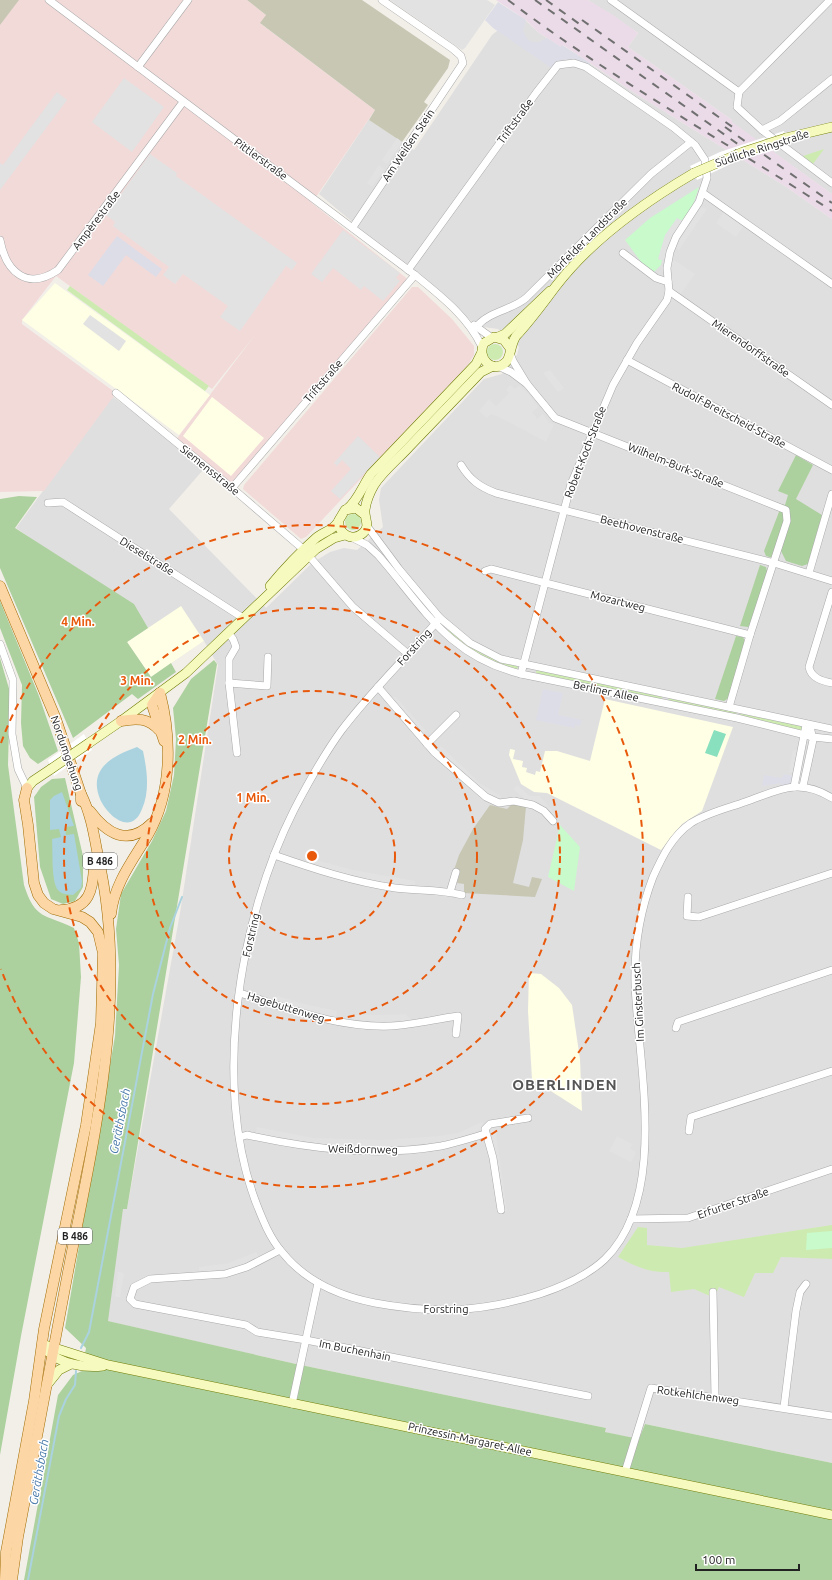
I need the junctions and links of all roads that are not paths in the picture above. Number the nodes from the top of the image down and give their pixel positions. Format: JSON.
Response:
{"nodes":[{"id":1,"x":49,"y":0,"type":"edge"},
{"id":2,"x":188,"y":0,"type":"edge"},
{"id":3,"x":382,"y":0,"type":"edge"},
{"id":4,"x":611,"y":0,"type":"edge"},
{"id":5,"x":830,"y":0,"type":"edge"},
{"id":6,"x":138,"y":68,"type":"junction"},
{"id":7,"x":832,"y":79,"type":"edge"},
{"id":8,"x":739,"y":92,"type":"junction"},
{"id":9,"x":183,"y":102,"type":"junction"},
{"id":10,"x":832,"y":126,"type":"edge"},
{"id":11,"x":762,"y":130,"type":"junction"},
{"id":12,"x":693,"y":144,"type":"junction"},
{"id":13,"x":694,"y":173,"type":"joint"},
{"id":14,"x":832,"y":183,"type":"edge"},
{"id":15,"x":703,"y":193,"type":"junction"},
{"id":16,"x":353,"y":227,"type":"junction"},
{"id":17,"x":0,"y":240,"type":"edge"},
{"id":18,"x":622,"y":253,"type":"dead end"},
{"id":19,"x":408,"y":270,"type":"junction"},
{"id":20,"x":415,"y":275,"type":"junction"},
{"id":21,"x":668,"y":282,"type":"junction"},
{"id":22,"x":832,"y":284,"type":"edge"},
{"id":23,"x":556,"y":286,"type":"junction"},
{"id":24,"x":669,"y":291,"type":"junction"},
{"id":25,"x":468,"y":323,"type":"junction"},
{"id":26,"x":477,"y":326,"type":"junction"},
{"id":27,"x":495,"y":337,"type":"junction"},
{"id":28,"x":481,"y":351,"type":"junction"},
{"id":29,"x":510,"y":351,"type":"junction"},
{"id":30,"x":627,"y":360,"type":"junction"},
{"id":31,"x":495,"y":366,"type":"junction"},
{"id":32,"x":527,"y":384,"type":"junction"},
{"id":33,"x":116,"y":393,"type":"dead end"},
{"id":34,"x":832,"y":405,"type":"edge"},
{"id":35,"x":592,"y":432,"type":"junction"},
{"id":36,"x":460,"y":465,"type":"dead end"},
{"id":37,"x":832,"y":470,"type":"edge"},
{"id":38,"x":232,"y":488,"type":"junction"},
{"id":39,"x":832,"y":494,"type":"edge"},
{"id":40,"x":48,"y":503,"type":"dead end"},
{"id":41,"x":830,"y":508,"type":"edge"},
{"id":42,"x":347,"y":509,"type":"junction"},
{"id":43,"x":564,"y":510,"type":"junction"},
{"id":44,"x":365,"y":515,"type":"junction"},
{"id":45,"x":338,"y":522,"type":"junction"},
{"id":46,"x":367,"y":526,"type":"junction"},
{"id":47,"x":348,"y":536,"type":"junction"},
{"id":48,"x":306,"y":553,"type":"junction"},
{"id":49,"x":774,"y":563,"type":"junction"},
{"id":50,"x":485,"y":571,"type":"dead end"},
{"id":51,"x":809,"y":573,"type":"junction"},
{"id":52,"x":832,"y":580,"type":"edge"},
{"id":53,"x":545,"y":583,"type":"junction"},
{"id":54,"x":0,"y":586,"type":"edge"},
{"id":55,"x":410,"y":587,"type":"junction"},
{"id":56,"x":832,"y":592,"type":"edge"},
{"id":57,"x":243,"y":618,"type":"junction"},
{"id":58,"x":440,"y":618,"type":"junction"},
{"id":59,"x":435,"y":624,"type":"junction"},
{"id":60,"x":228,"y":634,"type":"junction"},
{"id":61,"x":750,"y":635,"type":"junction"},
{"id":62,"x":0,"y":644,"type":"edge"},
{"id":63,"x":408,"y":654,"type":"junction"},
{"id":64,"x":268,"y":656,"type":"dead end"},
{"id":65,"x":524,"y":665,"type":"junction"},
{"id":66,"x":521,"y":674,"type":"junction"},
{"id":67,"x":229,"y":683,"type":"junction"},
{"id":68,"x":832,"y":683,"type":"edge"},
{"id":69,"x":378,"y":687,"type":"junction"},
{"id":70,"x":160,"y":693,"type":"junction"},
{"id":71,"x":729,"y":707,"type":"junction"},
{"id":72,"x":456,"y":715,"type":"dead end"},
{"id":73,"x":121,"y":722,"type":"junction"},
{"id":74,"x":808,"y":725,"type":"junction"},
{"id":75,"x":832,"y":729,"type":"edge"},
{"id":76,"x":161,"y":731,"type":"junction"},
{"id":77,"x":804,"y":735,"type":"junction"},
{"id":78,"x":813,"y":737,"type":"junction"},
{"id":79,"x":832,"y":739,"type":"edge"},
{"id":80,"x":427,"y":744,"type":"junction"},
{"id":81,"x":237,"y":753,"type":"dead end"},
{"id":82,"x":167,"y":759,"type":"junction"},
{"id":83,"x":803,"y":786,"type":"junction"},
{"id":84,"x":794,"y":787,"type":"junction"},
{"id":85,"x":27,"y":788,"type":"junction"},
{"id":86,"x":81,"y":794,"type":"junction"},
{"id":87,"x":832,"y":798,"type":"edge"},
{"id":88,"x":87,"y":807,"type":"junction"},
{"id":89,"x":157,"y":817,"type":"junction"},
{"id":90,"x":553,"y":821,"type":"dead end"},
{"id":91,"x":274,"y":855,"type":"junction"},
{"id":92,"x":94,"y":866,"type":"junction"},
{"id":93,"x":456,"y":872,"type":"dead end"},
{"id":94,"x":832,"y":873,"type":"edge"},
{"id":95,"x":450,"y":892,"type":"junction"},
{"id":96,"x":462,"y":895,"type":"dead end"},
{"id":97,"x":688,"y":897,"type":"dead end"},
{"id":98,"x":53,"y":909,"type":"junction"},
{"id":99,"x":110,"y":930,"type":"junction"},
{"id":100,"x":104,"y":953,"type":"junction"},
{"id":101,"x":832,"y":970,"type":"edge"},
{"id":102,"x":240,"y":992,"type":"junction"},
{"id":103,"x":676,"y":1028,"type":"dead end"},
{"id":104,"x":456,"y":1034,"type":"dead end"},
{"id":105,"x":832,"y":1071,"type":"edge"},
{"id":106,"x":528,"y":1118,"type":"dead end"},
{"id":107,"x":689,"y":1131,"type":"dead end"},
{"id":108,"x":485,"y":1134,"type":"junction"},
{"id":109,"x":240,"y":1137,"type":"junction"},
{"id":110,"x":832,"y":1169,"type":"edge"},
{"id":111,"x":501,"y":1210,"type":"dead end"},
{"id":112,"x":631,"y":1219,"type":"junction"},
{"id":113,"x":280,"y":1250,"type":"junction"},
{"id":114,"x":575,"y":1280,"type":"joint"},
{"id":115,"x":318,"y":1283,"type":"junction"},
{"id":116,"x":806,"y":1284,"type":"dead end"},
{"id":117,"x":713,"y":1292,"type":"dead end"},
{"id":118,"x":306,"y":1340,"type":"junction"},
{"id":119,"x":42,"y":1344,"type":"junction"},
{"id":120,"x":53,"y":1352,"type":"junction"},
{"id":121,"x":71,"y":1364,"type":"junction"},
{"id":122,"x":108,"y":1365,"type":"junction"},
{"id":123,"x":47,"y":1385,"type":"junction"},
{"id":124,"x":588,"y":1396,"type":"dead end"},
{"id":125,"x":715,"y":1397,"type":"junction"},
{"id":126,"x":292,"y":1404,"type":"junction"},
{"id":127,"x":784,"y":1408,"type":"junction"},
{"id":128,"x":832,"y":1416,"type":"edge"},
{"id":129,"x":625,"y":1472,"type":"junction"},
{"id":130,"x":832,"y":1515,"type":"edge"},
{"id":131,"x":5,"y":1580,"type":"edge"},
{"id":132,"x":12,"y":1580,"type":"edge"}],
"edges":[{"from":1,"to":6,"type":"street","name":"Pittlerstraße"},
{"from":2,"to":6,"type":"street"},
{"from":3,"to":16,"type":"street","name":"Am Weißen Stein"},
{"from":4,"to":8,"type":"street"},
{"from":5,"to":8,"type":"street"},
{"from":6,"to":9,"type":"street","name":"Pittlerstraße"},
{"from":7,"to":11,"type":"street"},
{"from":8,"to":11,"type":"street"},
{"from":9,"to":16,"type":"street","name":"Pittlerstraße"},
{"from":9,"to":17,"type":"street","name":"Ampèrestraße"},
{"from":10,"to":13,"type":"main road","name":"Südliche Ringstraße","bridge":true},
{"from":11,"to":14,"type":"street"},
{"from":12,"to":15,"type":"street"},
{"from":12,"to":19,"type":"street","name":"Triftstraße"},
{"from":12,"to":26,"type":"street","name":"Mörfelder Landstraße"},
{"from":13,"to":23,"type":"main road","name":"Mörfelder Landstraße"},
{"from":15,"to":21,"type":"street"},
{"from":15,"to":22,"type":"street"},
{"from":16,"to":19,"type":"street","name":"Pittlerstraße"},
{"from":18,"to":21,"type":"street"},
{"from":19,"to":20,"type":"street","name":"Pittlerstraße"},
{"from":20,"to":25,"type":"street","name":"Pittlerstraße"},
{"from":20,"to":38,"type":"street","name":"Triftstraße"},
{"from":21,"to":24,"type":"street"},
{"from":23,"to":27,"type":"main road","name":"Mörfelder Landstraße"},
{"from":23,"to":29,"type":"main road","name":"Mörfelder Landstraße"},
{"from":24,"to":30,"type":"street","name":"Robert-Koch-Straße"},
{"from":24,"to":34,"type":"street","name":"Mierendorffstraße"},
{"from":25,"to":26,"type":"street","name":"Pittlerstraße"},
{"from":25,"to":28,"type":"street","name":"Pittlerstraße"},
{"from":26,"to":27,"type":"street","name":"Pittlerstraße"},
{"from":27,"to":28,"type":"main road","name":"Mörfelder Landstraße"},
{"from":27,"to":29,"type":"main road"},
{"from":28,"to":31,"type":"main road"},
{"from":28,"to":42,"type":"main road","name":"Mörfelder Landstraße"},
{"from":29,"to":31,"type":"main road","name":"Mörfelder Landstraße"},
{"from":29,"to":32,"type":"street","name":"Wilhelm-Burk-Straße"},
{"from":30,"to":35,"type":"street","name":"Robert-Koch-Straße"},
{"from":30,"to":37,"type":"street","name":"Rudolf-Breitscheid-Straße"},
{"from":31,"to":32,"type":"street","name":"Wilhelm-Burk-Straße"},
{"from":31,"to":44,"type":"main road","name":"Mörfelder Landstraße"},
{"from":32,"to":35,"type":"street","name":"Wilhelm-Burk-Straße"},
{"from":33,"to":38,"type":"street","name":"Siemensstraße"},
{"from":35,"to":43,"type":"street","name":"Robert-Koch-Straße"},
{"from":35,"to":49,"type":"street","name":"Wilhelm-Burk-Straße"},
{"from":36,"to":43,"type":"street","name":"Beethovenstraße"},
{"from":38,"to":48,"type":"street","name":"Siemensstraße"},
{"from":39,"to":41,"type":"street"},
{"from":40,"to":57,"type":"street","name":"Dieselstraße"},
{"from":41,"to":51,"type":"street"},
{"from":42,"to":44,"type":"main road"},
{"from":42,"to":45,"type":"main road","name":"Mörfelder Landstraße"},
{"from":43,"to":49,"type":"street","name":"Beethovenstraße"},
{"from":43,"to":53,"type":"street","name":"Robert-Koch-Straße"},
{"from":44,"to":46,"type":"main road","name":"Mörfelder Landstraße"},
{"from":45,"to":47,"type":"main road"},
{"from":45,"to":48,"type":"main road","name":"Mörfelder Landstraße"},
{"from":46,"to":47,"type":"main road","name":"Mörfelder Landstraße"},
{"from":46,"to":55,"type":"street","name":"Berliner Allee"},
{"from":47,"to":48,"type":"main road","name":"Mörfelder Landstraße"},
{"from":47,"to":55,"type":"street","name":"Berliner Allee"},
{"from":48,"to":57,"type":"main road","name":"Mörfelder Landstraße"},
{"from":48,"to":57,"type":"main road","name":"Mörfelder Landstraße"},
{"from":48,"to":63,"type":"street","name":"Siemensstraße"},
{"from":49,"to":51,"type":"street","name":"Beethovenstraße"},
{"from":49,"to":61,"type":"street"},
{"from":50,"to":53,"type":"street","name":"Mozartweg"},
{"from":51,"to":52,"type":"street","name":"Beethovenstraße"},
{"from":53,"to":61,"type":"street","name":"Mozartweg"},
{"from":53,"to":65,"type":"street","name":"Robert-Koch-Straße"},
{"from":54,"to":86,"type":"main road","name":"Nordumgehung","number":"B 486"},
{"from":55,"to":58,"type":"street","name":"Berliner Allee"},
{"from":55,"to":59,"type":"street","name":"Berliner Allee"},
{"from":56,"to":68,"type":"street"},
{"from":57,"to":60,"type":"main road","name":"Mörfelder Landstraße"},
{"from":58,"to":59,"type":"street","name":"Forstring"},
{"from":58,"to":65,"type":"street","name":"Berliner Allee"},
{"from":59,"to":63,"type":"street","name":"Forstring"},
{"from":59,"to":66,"type":"street","name":"Berliner Allee"},
{"from":60,"to":67,"type":"street"},
{"from":60,"to":70,"type":"main road","name":"Mörfelder Landstraße"},
{"from":61,"to":71,"type":"street"},
{"from":62,"to":85,"type":"street"},
{"from":63,"to":69,"type":"street","name":"Forstring"},
{"from":64,"to":67,"type":"street"},
{"from":65,"to":66,"type":"street","name":"Robert-Koch-Straße"},
{"from":65,"to":71,"type":"street","name":"Berliner Allee"},
{"from":66,"to":77,"type":"street","name":"Berliner Allee"},
{"from":67,"to":81,"type":"street"},
{"from":69,"to":80,"type":"street"},
{"from":69,"to":91,"type":"street","name":"Forstring"},
{"from":70,"to":73,"type":"main road","name":"Mörfelder Landstraße"},
{"from":70,"to":76,"type":"main road"},
{"from":70,"to":82,"type":"main road"},
{"from":71,"to":74,"type":"street","name":"Berliner Allee"},
{"from":72,"to":80,"type":"street"},
{"from":73,"to":76,"type":"main road"},
{"from":73,"to":85,"type":"main road","name":"Mörfelder Landstraße","bridge":true},
{"from":74,"to":75,"type":"street","name":"Berliner Allee"},
{"from":74,"to":77,"type":"street"},
{"from":74,"to":78,"type":"street"},
{"from":76,"to":82,"type":"main road"},
{"from":77,"to":78,"type":"street","name":"Berliner Allee"},
{"from":77,"to":84,"type":"street"},
{"from":78,"to":79,"type":"street","name":"Berliner Allee"},
{"from":78,"to":83,"type":"street"},
{"from":80,"to":90,"type":"street"},
{"from":82,"to":89,"type":"main road"},
{"from":83,"to":84,"type":"street","name":"Im Ginsterbusch"},
{"from":83,"to":87,"type":"street"},
{"from":84,"to":112,"type":"street","name":"Im Ginsterbusch"},
{"from":85,"to":98,"type":"main road"},
{"from":86,"to":88,"type":"main road","number":"B 486"},
{"from":86,"to":92,"type":"main road","name":"Nordumgehung","number":"B 486"},
{"from":88,"to":89,"type":"main road"},
{"from":88,"to":99,"type":"main road","number":"B 486"},
{"from":89,"to":99,"type":"main road"},
{"from":91,"to":95,"type":"street"},
{"from":91,"to":102,"type":"street","name":"Forstring"},
{"from":92,"to":98,"type":"main road"},
{"from":92,"to":100,"type":"main road","name":"Nordumgehung","number":"B 486"},
{"from":93,"to":95,"type":"street"},
{"from":94,"to":97,"type":"street"},
{"from":95,"to":96,"type":"street"},
{"from":98,"to":100,"type":"main road"},
{"from":99,"to":120,"type":"main road","number":"B 486"},
{"from":100,"to":119,"type":"main road","number":"B 486"},
{"from":101,"to":103,"type":"street"},
{"from":102,"to":104,"type":"street","name":"Hagebuttenweg"},
{"from":102,"to":109,"type":"street","name":"Forstring"},
{"from":105,"to":107,"type":"street"},
{"from":106,"to":108,"type":"street","name":"Weißdornweg"},
{"from":108,"to":109,"type":"street","name":"Weißdornweg"},
{"from":108,"to":111,"type":"street"},
{"from":109,"to":113,"type":"street","name":"Forstring"},
{"from":110,"to":112,"type":"street","name":"Erfurter Straße"},
{"from":112,"to":114,"type":"street","name":"Im Ginsterbusch"},
{"from":113,"to":115,"type":"street","name":"Forstring"},
{"from":113,"to":118,"type":"street","name":"Im Buchenhain"},
{"from":114,"to":115,"type":"street","name":"Forstring"},
{"from":115,"to":118,"type":"street"},
{"from":116,"to":127,"type":"street"},
{"from":117,"to":125,"type":"street"},
{"from":118,"to":124,"type":"street","name":"Im Buchenhain"},
{"from":118,"to":126,"type":"street"},
{"from":119,"to":120,"type":"main road","name":"Prinzessin-Margaret-Allee"},
{"from":119,"to":131,"type":"main road","number":"B 486"},
{"from":120,"to":121,"type":"main road","name":"Prinzessin-Margaret-Allee"},
{"from":120,"to":122,"type":"main road","name":"Prinzessin-Margaret-Allee"},
{"from":120,"to":123,"type":"main road","number":"B 486"},
{"from":121,"to":122,"type":"main road","name":"Prinzessin-Margaret-Allee"},
{"from":121,"to":123,"type":"main road"},
{"from":122,"to":126,"type":"main road","name":"Prinzessin-Margaret-Allee"},
{"from":123,"to":132,"type":"main road","number":"B 486"},
{"from":125,"to":127,"type":"street","name":"Rotkehlchenweg"},
{"from":125,"to":129,"type":"street","name":"Rotkehlchenweg"},
{"from":126,"to":129,"type":"main road","name":"Prinzessin-Margaret-Allee"},
{"from":127,"to":128,"type":"street","name":"Rotkehlchenweg"},
{"from":129,"to":130,"type":"main road","name":"Prinzessin-Margaret-Allee"}]}
